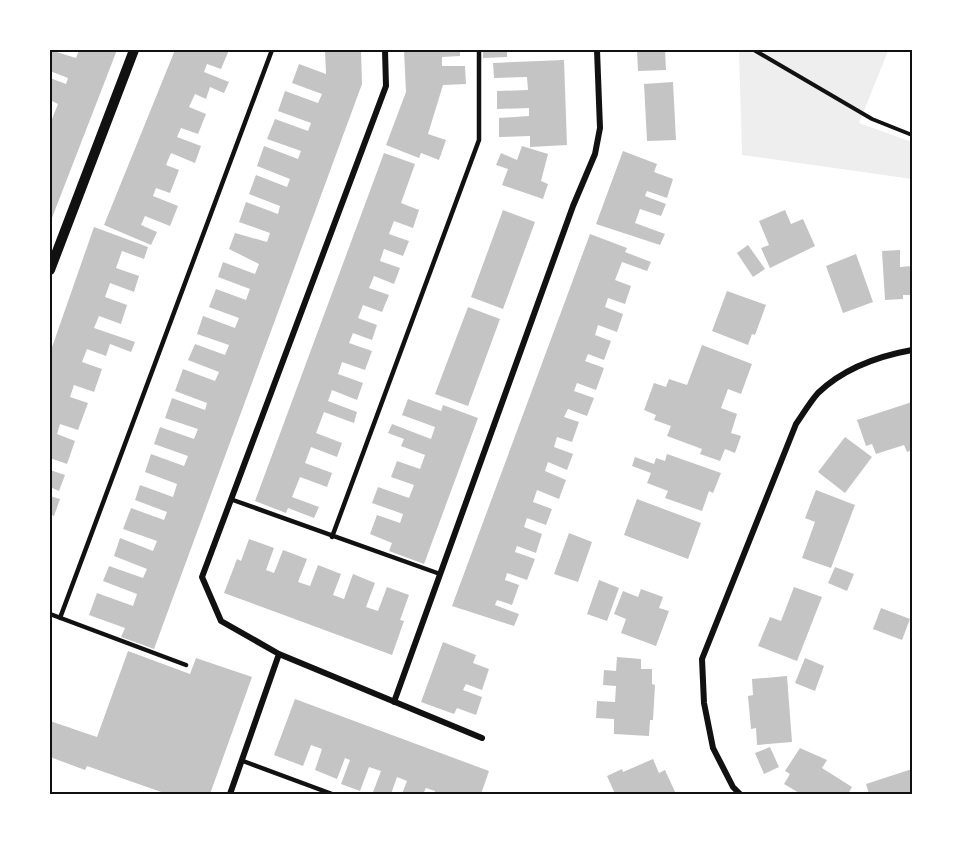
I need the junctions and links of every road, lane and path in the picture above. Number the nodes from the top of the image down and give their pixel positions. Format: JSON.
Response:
{"nodes":[{"id":1,"x":134,"y":50,"type":"edge"},
{"id":2,"x":272,"y":50,"type":"edge"},
{"id":3,"x":385,"y":50,"type":"edge"},
{"id":4,"x":479,"y":50,"type":"edge"},
{"id":5,"x":597,"y":50,"type":"edge"},
{"id":6,"x":754,"y":50,"type":"edge"},
{"id":7,"x":912,"y":135,"type":"edge"},
{"id":8,"x":50,"y":270,"type":"edge"},
{"id":9,"x":912,"y":350,"type":"edge"},
{"id":10,"x":233,"y":500,"type":"junction"},
{"id":11,"x":332,"y":537,"type":"junction"},
{"id":12,"x":440,"y":574,"type":"junction"},
{"id":13,"x":50,"y":614,"type":"edge"},
{"id":14,"x":60,"y":618,"type":"junction"},
{"id":15,"x":279,"y":654,"type":"junction"},
{"id":16,"x":186,"y":665,"type":"dead end"},
{"id":17,"x":394,"y":702,"type":"junction"},
{"id":18,"x":482,"y":738,"type":"dead end"},
{"id":19,"x":243,"y":761,"type":"junction"},
{"id":20,"x":230,"y":795,"type":"edge"},
{"id":21,"x":332,"y":795,"type":"edge"},
{"id":22,"x":740,"y":795,"type":"edge"}],
"edges":[{"from":1,"to":8,"type":"street"},
{"from":2,"to":14,"type":"lane"},
{"from":3,"to":10,"type":"street"},
{"from":4,"to":11,"type":"lane"},
{"from":5,"to":12,"type":"street"},
{"from":6,"to":7,"type":"path"},
{"from":9,"to":22,"type":"street"},
{"from":10,"to":11,"type":"lane"},
{"from":10,"to":15,"type":"street"},
{"from":11,"to":12,"type":"lane"},
{"from":12,"to":17,"type":"street"},
{"from":13,"to":14,"type":"lane"},
{"from":14,"to":16,"type":"lane"},
{"from":15,"to":17,"type":"street"},
{"from":15,"to":19,"type":"street"},
{"from":17,"to":18,"type":"street"},
{"from":19,"to":20,"type":"street"},
{"from":19,"to":21,"type":"lane"}]}
